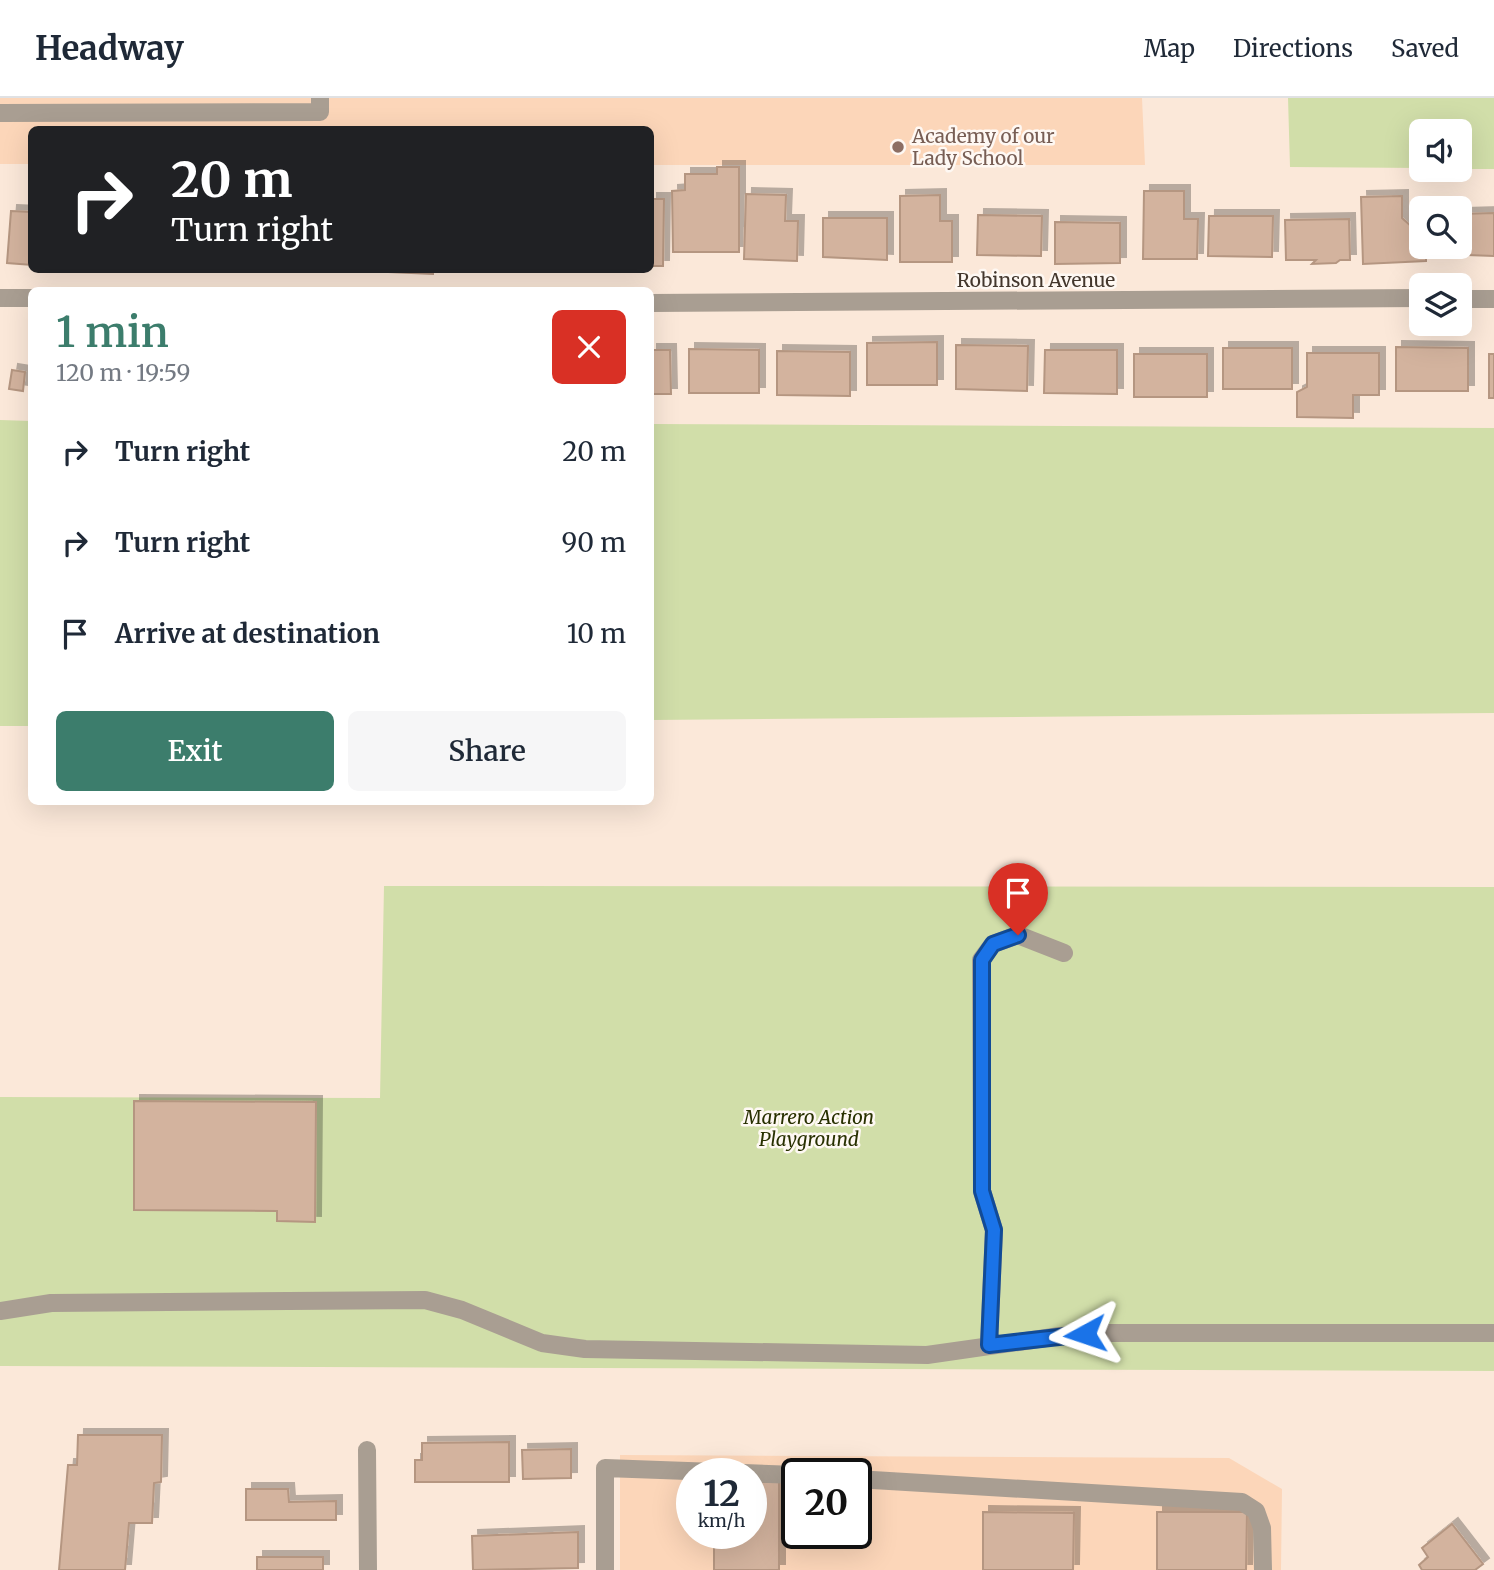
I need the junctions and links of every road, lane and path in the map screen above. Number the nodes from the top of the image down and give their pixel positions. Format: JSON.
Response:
{"nodes":[{"id":1,"x":320,"y":98,"type":"edge"},
{"id":2,"x":25,"y":106,"type":"edge"},
{"id":3,"x":0,"y":113,"type":"edge"},
{"id":4,"x":0,"y":298,"type":"edge"},
{"id":5,"x":1409,"y":298,"type":"edge"},
{"id":6,"x":28,"y":299,"type":"edge"},
{"id":7,"x":1472,"y":299,"type":"edge"},
{"id":8,"x":1494,"y":299,"type":"edge"},
{"id":9,"x":654,"y":303,"type":"edge"},
{"id":10,"x":1064,"y":953,"type":"dead end"},
{"id":11,"x":0,"y":1311,"type":"edge"},
{"id":12,"x":1494,"y":1333,"type":"edge"},
{"id":13,"x":989,"y":1345,"type":"junction"},
{"id":14,"x":367,"y":1450,"type":"dead end"},
{"id":15,"x":781,"y":1474,"type":"edge"},
{"id":16,"x":872,"y":1480,"type":"edge"},
{"id":17,"x":368,"y":1570,"type":"edge"},
{"id":18,"x":604,"y":1570,"type":"edge"},
{"id":19,"x":1263,"y":1570,"type":"edge"}],
"edges":[{"from":1,"to":2,"type":"street"},
{"from":2,"to":3,"type":"street"},
{"from":4,"to":6,"type":"street"},
{"from":5,"to":9,"type":"street","name":"Robinson Avenue"},
{"from":7,"to":8,"type":"street"},
{"from":10,"to":13,"type":"street"},
{"from":11,"to":13,"type":"street"},
{"from":12,"to":13,"type":"street"},
{"from":14,"to":17,"type":"street"},
{"from":15,"to":18,"type":"street"},
{"from":16,"to":19,"type":"street"}]}
